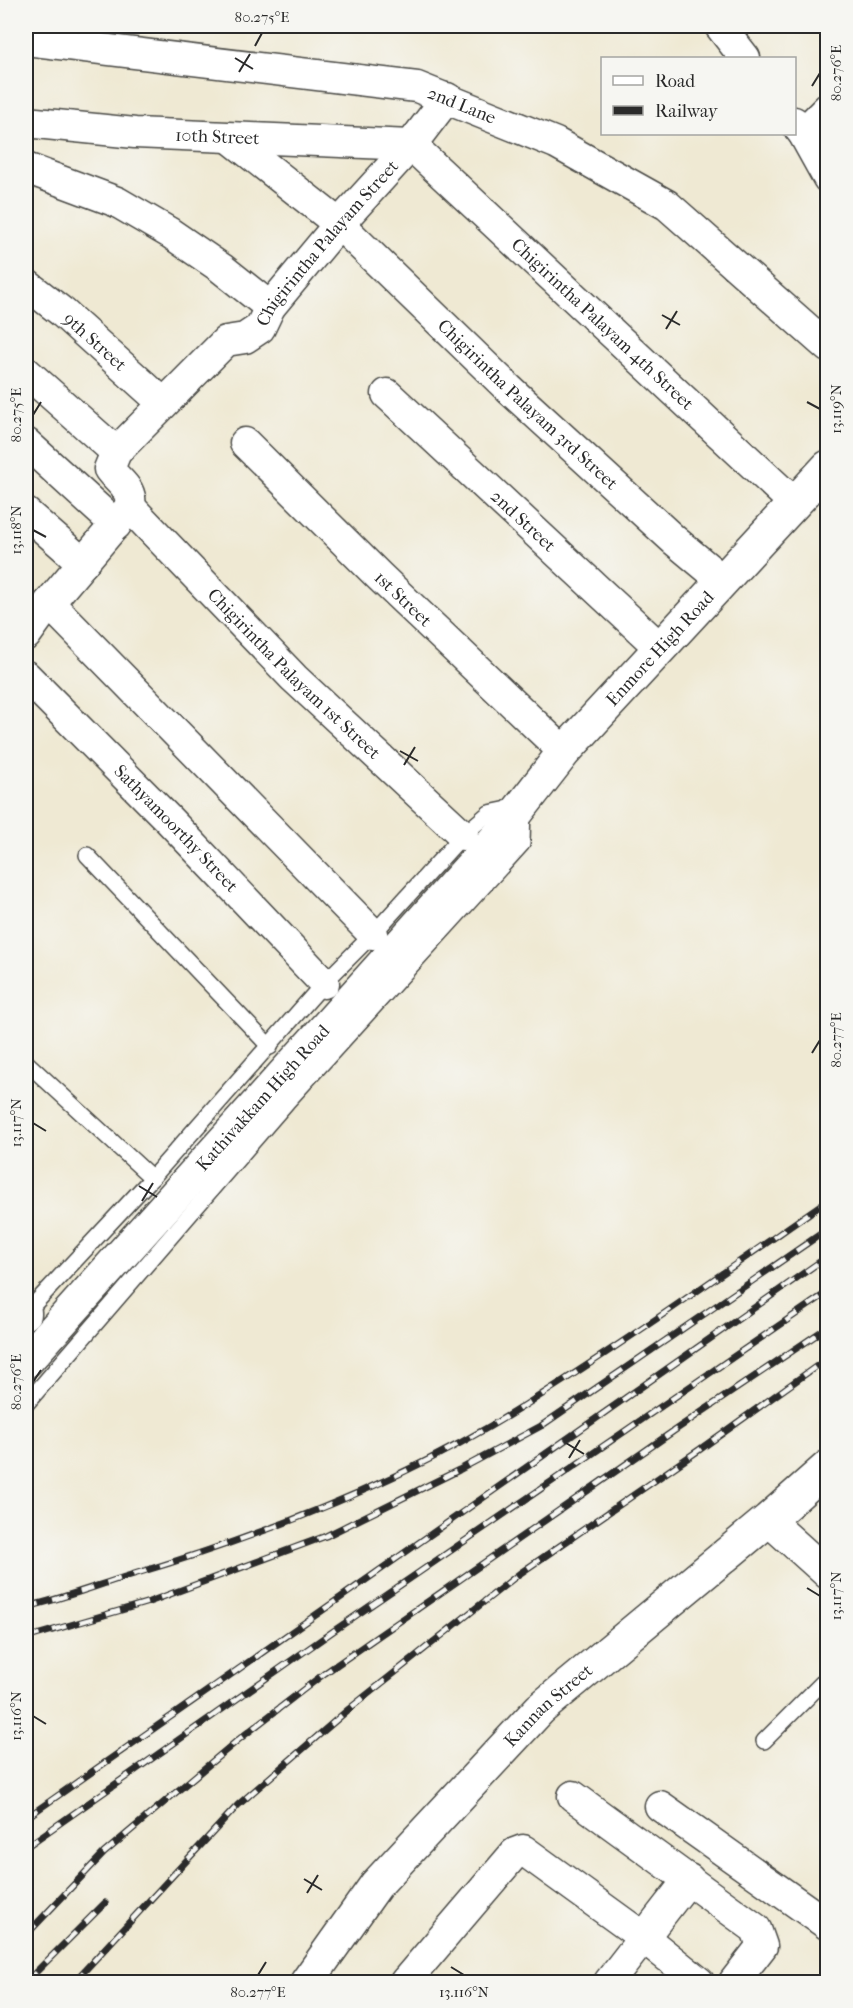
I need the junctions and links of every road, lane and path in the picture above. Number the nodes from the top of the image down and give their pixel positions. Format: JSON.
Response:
{"nodes":[{"id":1,"x":720,"y":26,"type":"edge"},
{"id":2,"x":26,"y":40,"type":"edge"},
{"id":3,"x":744,"y":57,"type":"edge"},
{"id":4,"x":447,"y":98,"type":"junction"},
{"id":5,"x":828,"y":108,"type":"edge"},
{"id":6,"x":26,"y":123,"type":"edge"},
{"id":7,"x":799,"y":128,"type":"edge"},
{"id":8,"x":230,"y":138,"type":"junction"},
{"id":9,"x":411,"y":145,"type":"junction"},
{"id":10,"x":26,"y":168,"type":"edge"},
{"id":11,"x":828,"y":178,"type":"edge"},
{"id":12,"x":339,"y":224,"type":"junction"},
{"id":13,"x":26,"y":284,"type":"edge"},
{"id":14,"x":270,"y":307,"type":"junction"},
{"id":15,"x":828,"y":347,"type":"edge"},
{"id":16,"x":26,"y":372,"type":"edge"},
{"id":17,"x":387,"y":394,"type":"dead end"},
{"id":18,"x":163,"y":403,"type":"junction"},
{"id":19,"x":26,"y":442,"type":"edge"},
{"id":20,"x":245,"y":443,"type":"dead end"},
{"id":21,"x":116,"y":452,"type":"junction"},
{"id":22,"x":828,"y":467,"type":"edge"},
{"id":23,"x":794,"y":503,"type":"junction"},
{"id":24,"x":26,"y":513,"type":"edge"},
{"id":25,"x":123,"y":516,"type":"junction"},
{"id":26,"x":83,"y":563,"type":"junction"},
{"id":27,"x":722,"y":580,"type":"junction"},
{"id":28,"x":49,"y":603,"type":"junction"},
{"id":29,"x":26,"y":635,"type":"edge"},
{"id":30,"x":660,"y":648,"type":"junction"},
{"id":31,"x":26,"y":676,"type":"edge"},
{"id":32,"x":564,"y":752,"type":"junction"},
{"id":33,"x":523,"y":806,"type":"junction"},
{"id":34,"x":500,"y":834,"type":"joint"},
{"id":35,"x":463,"y":835,"type":"junction"},
{"id":36,"x":87,"y":855,"type":"dead end"},
{"id":37,"x":373,"y":934,"type":"junction"},
{"id":38,"x":324,"y":983,"type":"junction"},
{"id":39,"x":270,"y":1047,"type":"junction"},
{"id":40,"x":26,"y":1062,"type":"edge"},
{"id":41,"x":152,"y":1178,"type":"junction"},
{"id":42,"x":26,"y":1313,"type":"edge"},
{"id":43,"x":26,"y":1361,"type":"edge"},
{"id":44,"x":26,"y":1404,"type":"edge"},
{"id":45,"x":828,"y":1467,"type":"edge"},
{"id":46,"x":768,"y":1520,"type":"junction"},
{"id":47,"x":828,"y":1574,"type":"edge"},
{"id":48,"x":828,"y":1677,"type":"edge"},
{"id":49,"x":764,"y":1741,"type":"dead end"},
{"id":50,"x":573,"y":1796,"type":"dead end"},
{"id":51,"x":660,"y":1806,"type":"dead end"},
{"id":52,"x":689,"y":1879,"type":"junction"},
{"id":53,"x":828,"y":1925,"type":"edge"},
{"id":54,"x":643,"y":1937,"type":"junction"},
{"id":55,"x":415,"y":1979,"type":"edge"},
{"id":56,"x":307,"y":1983,"type":"edge"},
{"id":57,"x":609,"y":1983,"type":"edge"},
{"id":58,"x":699,"y":1983,"type":"edge"},
{"id":59,"x":734,"y":1983,"type":"edge"}],
"edges":[{"from":1,"to":3,"type":"street"},
{"from":2,"to":4,"type":"street","name":"2nd Lane"},
{"from":4,"to":9,"type":"street","name":"Chigirintha Palayam Street"},
{"from":4,"to":15,"type":"street","name":"2nd Lane"},
{"from":5,"to":7,"type":"street"},
{"from":6,"to":8,"type":"street","name":"10th Street"},
{"from":7,"to":11,"type":"street"},
{"from":8,"to":9,"type":"street","name":"10th Street"},
{"from":8,"to":12,"type":"street","name":"Chigirintha Palayam 3rd Street"},
{"from":9,"to":12,"type":"street","name":"Chigirintha Palayam Street"},
{"from":9,"to":23,"type":"street","name":"Chigirintha Palayam 4th Street"},
{"from":10,"to":14,"type":"street"},
{"from":12,"to":14,"type":"street","name":"Chigirintha Palayam Street"},
{"from":12,"to":27,"type":"street","name":"Chigirintha Palayam 3rd Street"},
{"from":13,"to":18,"type":"street","name":"9th Street"},
{"from":14,"to":18,"type":"street","name":"Chigirintha Palayam Street"},
{"from":16,"to":21,"type":"street"},
{"from":17,"to":30,"type":"street","name":"2nd Street"},
{"from":18,"to":21,"type":"street","name":"Chigirintha Palayam Street"},
{"from":19,"to":25,"type":"street","name":"Chigirintha Palayam 1st Street"},
{"from":20,"to":32,"type":"street","name":"1st Street"},
{"from":21,"to":25,"type":"street"},
{"from":22,"to":23,"type":"main road","name":"Enmore High Road"},
{"from":23,"to":27,"type":"main road","name":"Enmore High Road"},
{"from":24,"to":26,"type":"street"},
{"from":25,"to":26,"type":"street"},
{"from":25,"to":35,"type":"street","name":"Chigirintha Palayam 1st Street"},
{"from":26,"to":28,"type":"street"},
{"from":27,"to":30,"type":"main road","name":"Enmore High Road"},
{"from":28,"to":29,"type":"street"},
{"from":28,"to":37,"type":"street"},
{"from":30,"to":32,"type":"main road","name":"Enmore High Road"},
{"from":31,"to":38,"type":"street","name":"Sathyamoorthy Street"},
{"from":32,"to":33,"type":"main road","name":"Enmore High Road"},
{"from":33,"to":34,"type":"main road","name":"Enmore High Road"},
{"from":33,"to":35,"type":"lane"},
{"from":33,"to":44,"type":"lane"},
{"from":34,"to":43,"type":"main road","name":"Kathivakkam High Road"},
{"from":35,"to":37,"type":"lane"},
{"from":36,"to":39,"type":"lane"},
{"from":37,"to":38,"type":"lane"},
{"from":38,"to":39,"type":"lane"},
{"from":39,"to":41,"type":"lane"},
{"from":40,"to":41,"type":"lane"},
{"from":41,"to":42,"type":"lane"},
{"from":45,"to":46,"type":"main road","name":"Kannan Street"},
{"from":46,"to":47,"type":"street"},
{"from":46,"to":56,"type":"main road","name":"Kannan Street"},
{"from":48,"to":49,"type":"lane"},
{"from":50,"to":52,"type":"street"},
{"from":51,"to":53,"type":"street"},
{"from":52,"to":54,"type":"street"},
{"from":52,"to":59,"type":"street"},
{"from":54,"to":55,"type":"street"},
{"from":54,"to":57,"type":"street"},
{"from":54,"to":58,"type":"street"}]}
